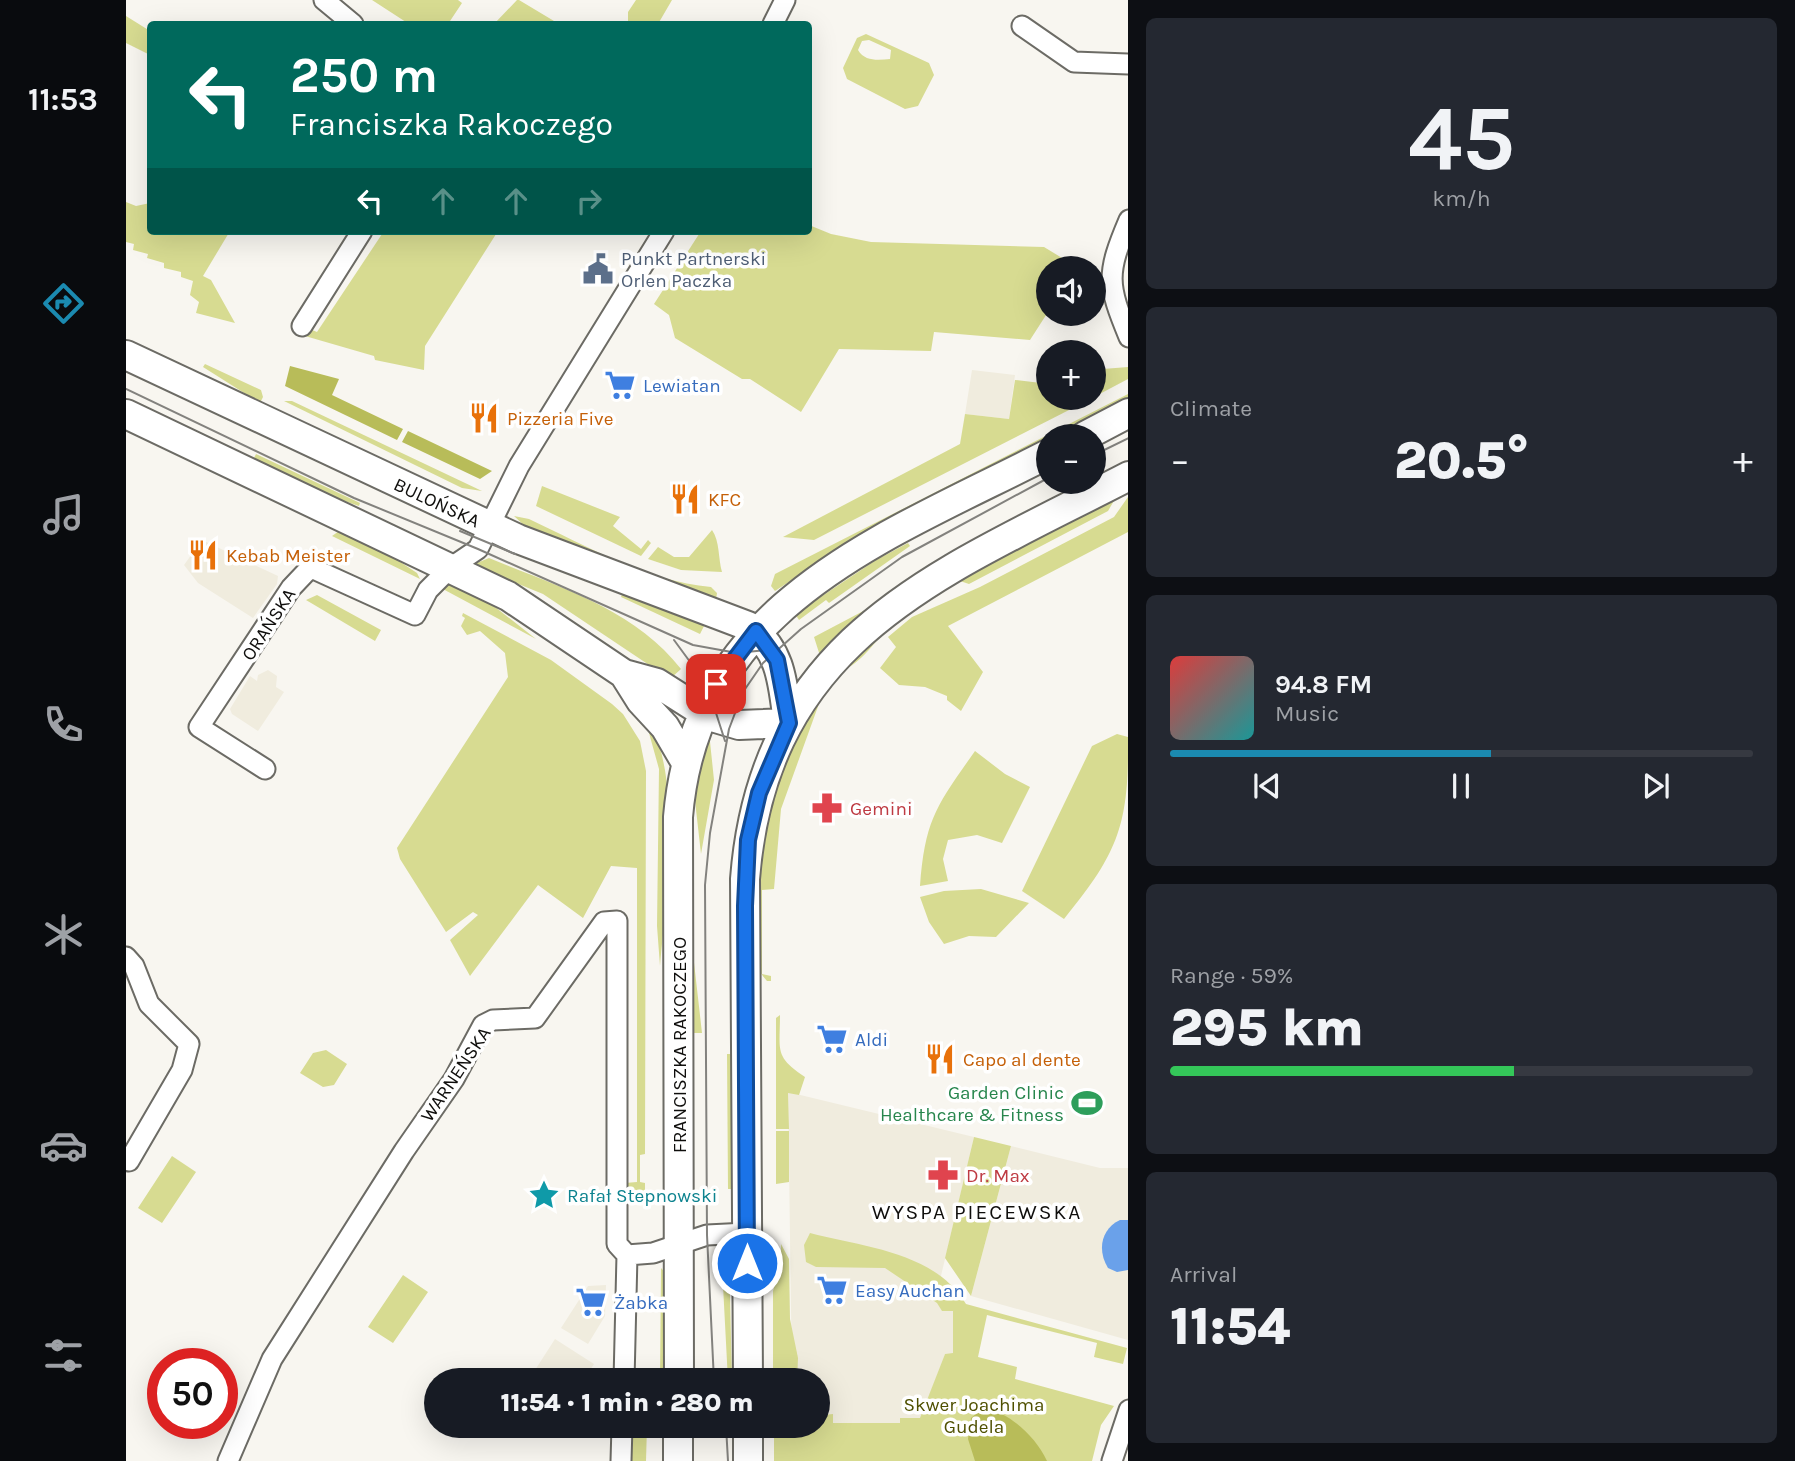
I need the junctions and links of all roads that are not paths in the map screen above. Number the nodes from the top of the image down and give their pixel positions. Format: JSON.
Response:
{"nodes":[{"id":1,"x":324,"y":0,"type":"edge"},
{"id":2,"x":785,"y":0,"type":"edge"},
{"id":3,"x":349,"y":21,"type":"edge"},
{"id":4,"x":774,"y":21,"type":"edge"},
{"id":5,"x":1022,"y":26,"type":"dead end"},
{"id":6,"x":1128,"y":65,"type":"edge"},
{"id":7,"x":1128,"y":220,"type":"edge"},
{"id":8,"x":359,"y":235,"type":"edge"},
{"id":9,"x":661,"y":235,"type":"edge"},
{"id":10,"x":302,"y":326,"type":"dead end"},
{"id":11,"x":1128,"y":337,"type":"edge"},
{"id":12,"x":126,"y":355,"type":"edge"},
{"id":13,"x":1128,"y":413,"type":"edge"},
{"id":14,"x":126,"y":414,"type":"edge"},
{"id":15,"x":1106,"y":425,"type":"edge"},
{"id":16,"x":1036,"y":460,"type":"edge"},
{"id":17,"x":1128,"y":476,"type":"edge"},
{"id":18,"x":489,"y":526,"type":"junction"},
{"id":19,"x":450,"y":568,"type":"junction"},
{"id":20,"x":756,"y":631,"type":"junction"},
{"id":21,"x":624,"y":674,"type":"junction"},
{"id":22,"x":701,"y":712,"type":"junction"},
{"id":23,"x":789,"y":723,"type":"junction"},
{"id":24,"x":685,"y":761,"type":"junction"},
{"id":25,"x":265,"y":769,"type":"dead end"},
{"id":26,"x":126,"y":957,"type":"edge"},
{"id":27,"x":130,"y":1161,"type":"dead end"},
{"id":28,"x":747,"y":1233,"type":"junction"},
{"id":29,"x":680,"y":1243,"type":"junction"},
{"id":30,"x":626,"y":1255,"type":"junction"},
{"id":31,"x":624,"y":1368,"type":"edge"},
{"id":32,"x":679,"y":1368,"type":"edge"},
{"id":33,"x":748,"y":1368,"type":"edge"},
{"id":34,"x":1128,"y":1410,"type":"edge"},
{"id":35,"x":622,"y":1438,"type":"edge"},
{"id":36,"x":678,"y":1438,"type":"edge"},
{"id":37,"x":748,"y":1438,"type":"edge"},
{"id":38,"x":228,"y":1461,"type":"edge"},
{"id":39,"x":621,"y":1461,"type":"edge"},
{"id":40,"x":678,"y":1461,"type":"edge"},
{"id":41,"x":748,"y":1461,"type":"edge"},
{"id":42,"x":1112,"y":1461,"type":"edge"}],
"edges":[{"from":1,"to":3,"type":"street"},
{"from":2,"to":4,"type":"street"},
{"from":5,"to":6,"type":"street"},
{"from":7,"to":11,"type":"street"},
{"from":8,"to":10,"type":"street"},
{"from":9,"to":18,"type":"street"},
{"from":12,"to":18,"type":"main road","name":"BULOŃSKA"},
{"from":13,"to":15,"type":"main road"},
{"from":14,"to":19,"type":"main road"},
{"from":16,"to":20,"type":"main road","name":"FRANCISZKA RAKOCZEGO"},
{"from":17,"to":23,"type":"main road"},
{"from":18,"to":19,"type":"street"},
{"from":18,"to":20,"type":"main road","name":"BULOŃSKA"},
{"from":19,"to":21,"type":"main road"},
{"from":19,"to":25,"type":"street","name":"ORAŃSKA"},
{"from":20,"to":22,"type":"main road","name":"FRANCISZKA RAKOCZEGO"},
{"from":20,"to":23,"type":"main road"},
{"from":21,"to":22,"type":"main road"},
{"from":21,"to":24,"type":"main road"},
{"from":22,"to":23,"type":"main road"},
{"from":22,"to":24,"type":"main road","name":"FRANCISZKA RAKOCZEGO"},
{"from":23,"to":28,"type":"main road"},
{"from":24,"to":29,"type":"main road","name":"FRANCISZKA RAKOCZEGO"},
{"from":26,"to":27,"type":"street"},
{"from":28,"to":29,"type":"street"},
{"from":28,"to":33,"type":"main road"},
{"from":29,"to":30,"type":"street"},
{"from":29,"to":32,"type":"main road","name":"FRANCISZKA RAKOCZEGO"},
{"from":30,"to":31,"type":"street","name":"WARNEŃSKA"},
{"from":30,"to":38,"type":"street","name":"WARNEŃSKA"},
{"from":34,"to":42,"type":"street"},
{"from":35,"to":39,"type":"street"},
{"from":36,"to":40,"type":"main road"},
{"from":37,"to":41,"type":"main road"}]}
